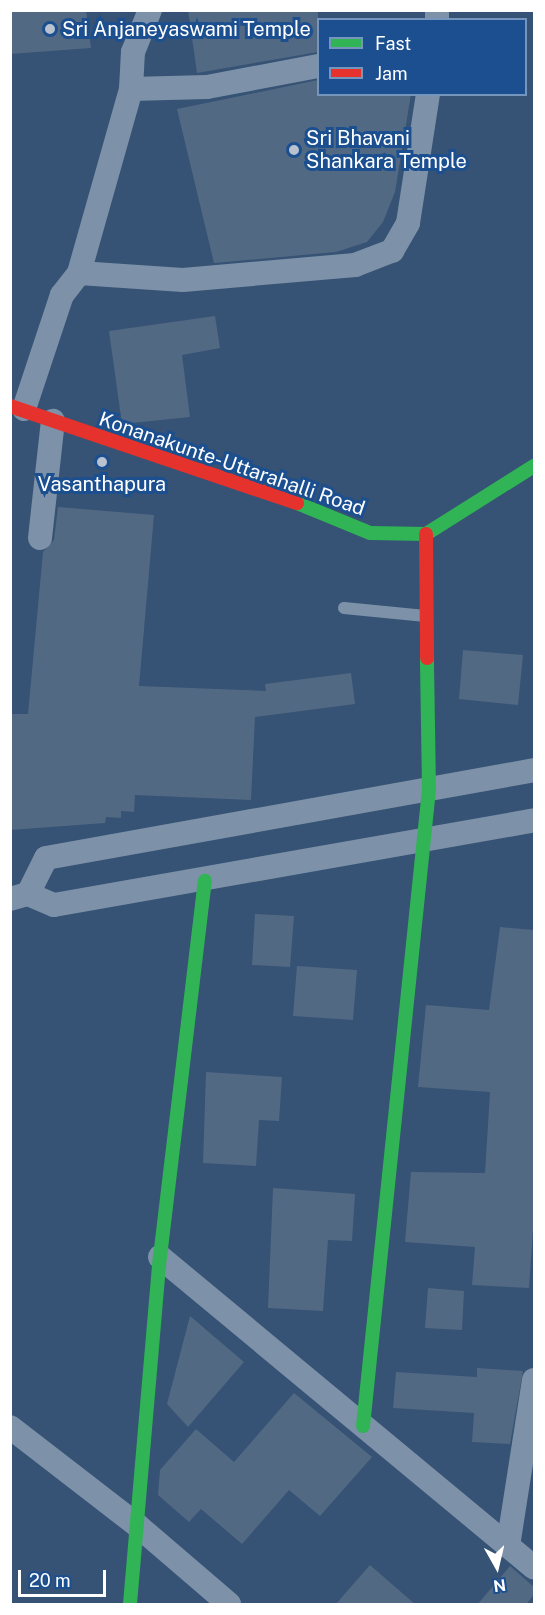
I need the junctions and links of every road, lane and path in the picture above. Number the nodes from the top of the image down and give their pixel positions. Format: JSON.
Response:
{"nodes":[{"id":1,"x":150,"y":10,"type":"edge"},
{"id":2,"x":317,"y":66,"type":"edge"},
{"id":3,"x":131,"y":89,"type":"junction"},
{"id":4,"x":428,"y":96,"type":"edge"},
{"id":5,"x":79,"y":273,"type":"junction"},
{"id":6,"x":17,"y":408,"type":"edge"},
{"id":7,"x":53,"y":421,"type":"junction"},
{"id":8,"x":534,"y":466,"type":"edge"},
{"id":9,"x":426,"y":534,"type":"junction"},
{"id":10,"x":40,"y":538,"type":"dead end"},
{"id":11,"x":344,"y":608,"type":"dead end"},
{"id":12,"x":427,"y":616,"type":"junction"},
{"id":13,"x":534,"y":770,"type":"edge"},
{"id":14,"x":429,"y":790,"type":"junction"},
{"id":15,"x":534,"y":820,"type":"edge"},
{"id":16,"x":424,"y":840,"type":"junction"},
{"id":17,"x":205,"y":881,"type":"junction"},
{"id":18,"x":19,"y":896,"type":"edge"},
{"id":19,"x":160,"y":1257,"type":"junction"},
{"id":20,"x":534,"y":1380,"type":"edge"},
{"id":21,"x":363,"y":1426,"type":"junction"},
{"id":22,"x":10,"y":1427,"type":"edge"},
{"id":23,"x":138,"y":1526,"type":"junction"},
{"id":24,"x":508,"y":1546,"type":"junction"},
{"id":25,"x":534,"y":1568,"type":"edge"},
{"id":26,"x":130,"y":1605,"type":"edge"},
{"id":27,"x":229,"y":1605,"type":"edge"}],
"edges":[{"from":1,"to":3,"type":"street"},
{"from":2,"to":3,"type":"street"},
{"from":3,"to":5,"type":"street"},
{"from":4,"to":5,"type":"street"},
{"from":5,"to":6,"type":"street"},
{"from":6,"to":7,"type":"street","name":"Konanakunte-Uttarahalli Road"},
{"from":7,"to":9,"type":"street","name":"Konanakunte-Uttarahalli Road"},
{"from":7,"to":10,"type":"street"},
{"from":8,"to":9,"type":"street"},
{"from":9,"to":12,"type":"street"},
{"from":11,"to":12,"type":"lane"},
{"from":12,"to":14,"type":"street"},
{"from":13,"to":14,"type":"street"},
{"from":14,"to":16,"type":"street"},
{"from":14,"to":18,"type":"street"},
{"from":15,"to":16,"type":"street"},
{"from":16,"to":17,"type":"street"},
{"from":16,"to":21,"type":"street"},
{"from":17,"to":18,"type":"street"},
{"from":17,"to":19,"type":"street"},
{"from":19,"to":21,"type":"street"},
{"from":19,"to":23,"type":"street"},
{"from":20,"to":24,"type":"street"},
{"from":21,"to":24,"type":"street"},
{"from":22,"to":23,"type":"street"},
{"from":23,"to":26,"type":"street"},
{"from":23,"to":27,"type":"street"},
{"from":24,"to":25,"type":"street"}]}
